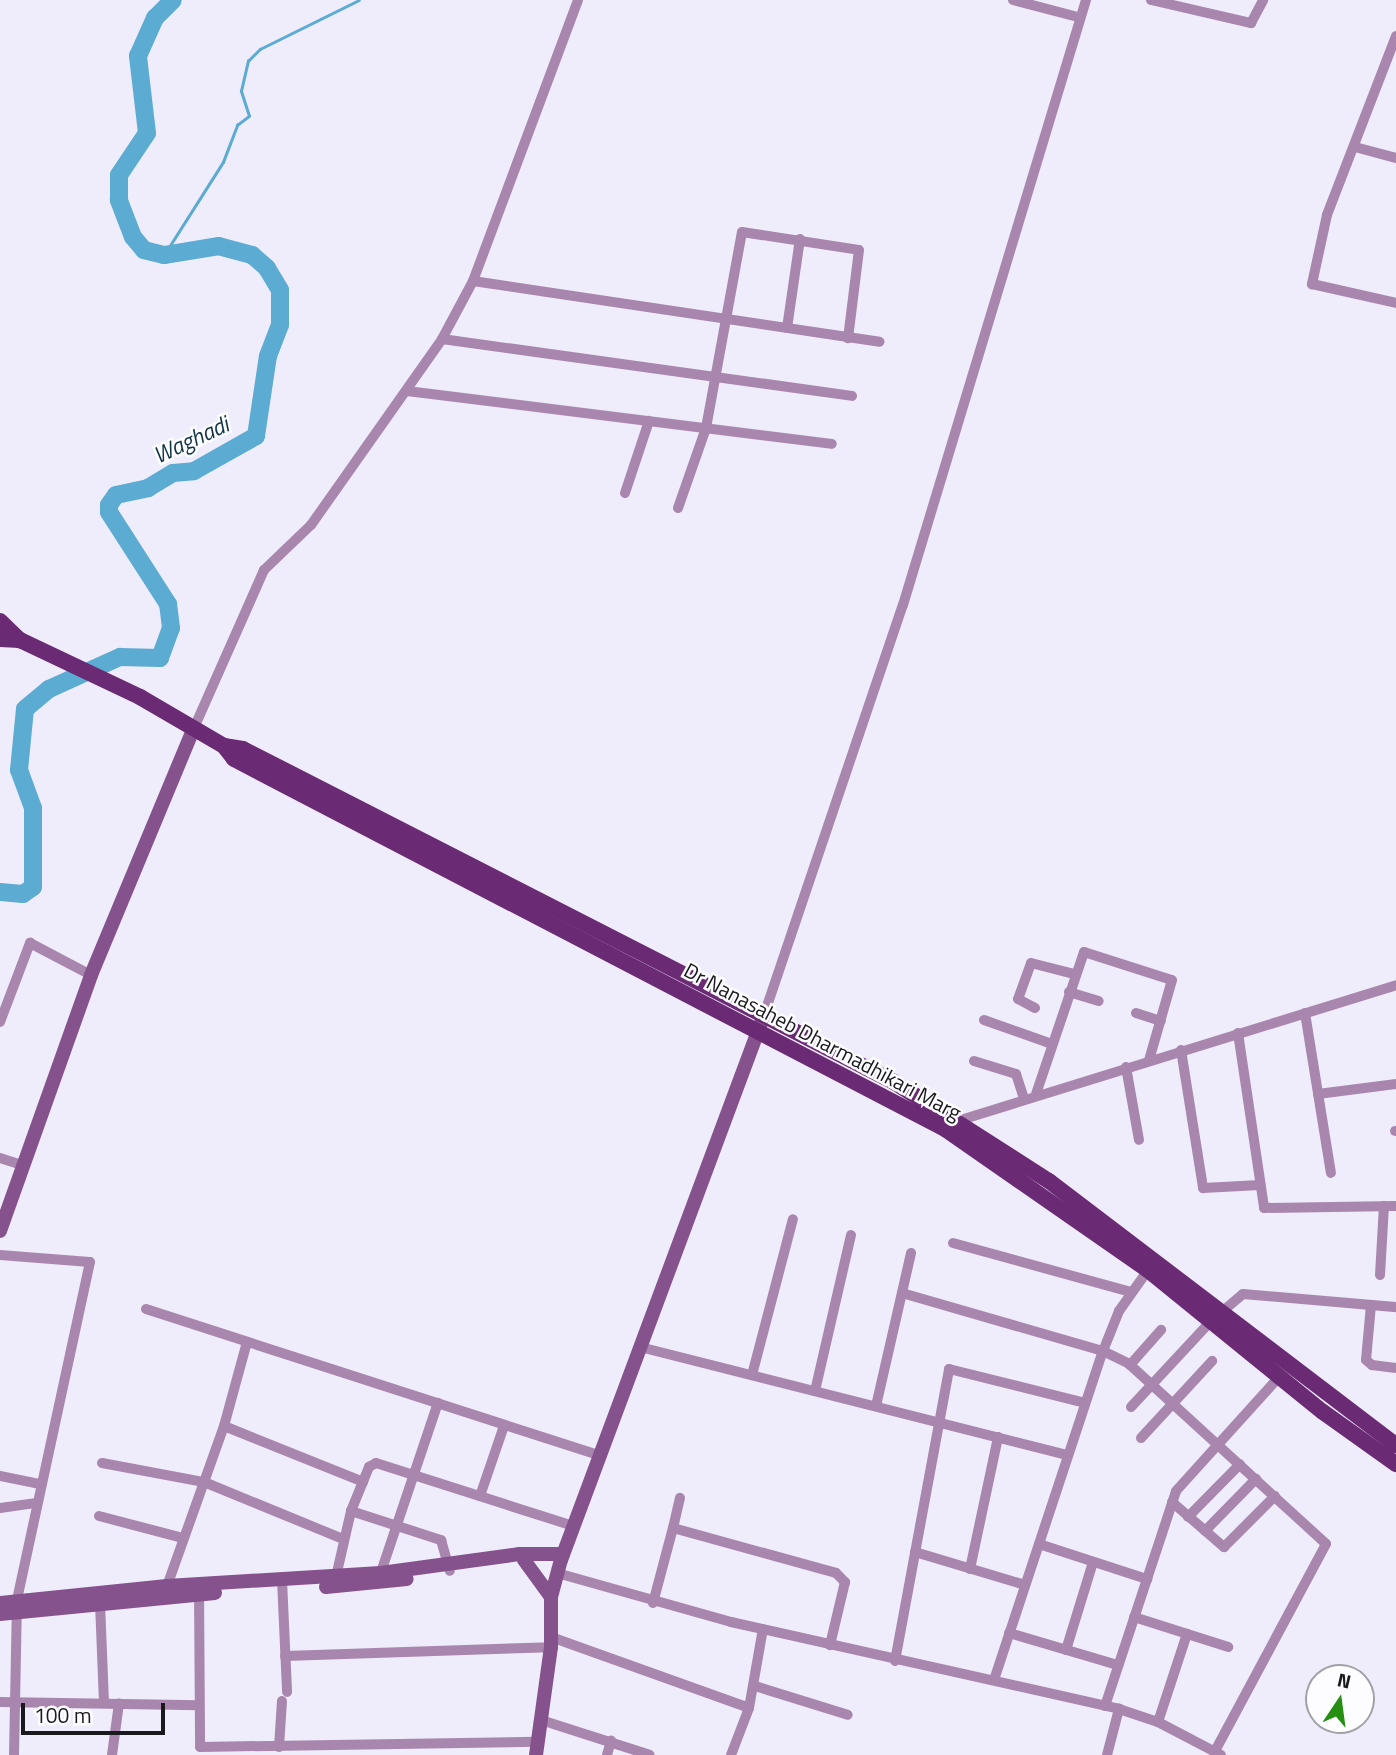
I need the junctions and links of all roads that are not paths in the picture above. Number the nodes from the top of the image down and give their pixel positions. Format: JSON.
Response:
{"nodes":[{"id":1,"x":578,"y":0,"type":"edge"},
{"id":2,"x":1013,"y":0,"type":"edge"},
{"id":3,"x":1086,"y":0,"type":"edge"},
{"id":4,"x":1151,"y":0,"type":"edge"},
{"id":5,"x":1263,"y":0,"type":"edge"},
{"id":6,"x":1174,"y":3,"type":"edge"},
{"id":7,"x":1078,"y":17,"type":"junction"},
{"id":8,"x":1396,"y":36,"type":"edge"},
{"id":9,"x":1355,"y":148,"type":"junction"},
{"id":10,"x":1396,"y":158,"type":"edge"},
{"id":11,"x":800,"y":239,"type":"junction"},
{"id":12,"x":473,"y":281,"type":"junction"},
{"id":13,"x":1396,"y":303,"type":"edge"},
{"id":14,"x":725,"y":318,"type":"junction"},
{"id":15,"x":787,"y":328,"type":"junction"},
{"id":16,"x":848,"y":338,"type":"junction"},
{"id":17,"x":442,"y":339,"type":"junction"},
{"id":18,"x":879,"y":342,"type":"dead end"},
{"id":19,"x":716,"y":377,"type":"junction"},
{"id":20,"x":407,"y":391,"type":"junction"},
{"id":21,"x":852,"y":396,"type":"dead end"},
{"id":22,"x":649,"y":421,"type":"junction"},
{"id":23,"x":706,"y":428,"type":"junction"},
{"id":24,"x":832,"y":444,"type":"dead end"},
{"id":25,"x":625,"y":494,"type":"dead end"},
{"id":26,"x":678,"y":508,"type":"dead end"},
{"id":27,"x":0,"y":621,"type":"edge"},
{"id":28,"x":0,"y":639,"type":"edge"},
{"id":29,"x":20,"y":640,"type":"junction"},
{"id":30,"x":194,"y":728,"type":"junction"},
{"id":31,"x":1074,"y":974,"type":"junction"},
{"id":32,"x":91,"y":975,"type":"junction"},
{"id":33,"x":1396,"y":985,"type":"edge"},
{"id":34,"x":1069,"y":992,"type":"junction"},
{"id":35,"x":1099,"y":1001,"type":"dead end"},
{"id":36,"x":3,"y":1004,"type":"edge"},
{"id":37,"x":1035,"y":1008,"type":"dead end"},
{"id":38,"x":1136,"y":1013,"type":"dead end"},
{"id":39,"x":1305,"y":1013,"type":"junction"},
{"id":40,"x":985,"y":1020,"type":"dead end"},
{"id":41,"x":1161,"y":1021,"type":"junction"},
{"id":42,"x":0,"y":1022,"type":"edge"},
{"id":43,"x":761,"y":1022,"type":"junction"},
{"id":44,"x":1238,"y":1033,"type":"junction"},
{"id":45,"x":1052,"y":1044,"type":"junction"},
{"id":46,"x":1181,"y":1050,"type":"junction"},
{"id":47,"x":1149,"y":1060,"type":"junction"},
{"id":48,"x":974,"y":1061,"type":"dead end"},
{"id":49,"x":1126,"y":1067,"type":"junction"},
{"id":50,"x":1396,"y":1084,"type":"edge"},
{"id":51,"x":1318,"y":1094,"type":"junction"},
{"id":52,"x":1030,"y":1096,"type":"junction"},
{"id":53,"x":950,"y":1124,"type":"junction"},
{"id":54,"x":1139,"y":1140,"type":"dead end"},
{"id":55,"x":0,"y":1158,"type":"edge"},
{"id":56,"x":22,"y":1165,"type":"junction"},
{"id":57,"x":1331,"y":1173,"type":"dead end"},
{"id":58,"x":1260,"y":1185,"type":"junction"},
{"id":59,"x":1384,"y":1206,"type":"junction"},
{"id":60,"x":1396,"y":1206,"type":"edge"},
{"id":61,"x":793,"y":1219,"type":"dead end"},
{"id":62,"x":0,"y":1231,"type":"edge"},
{"id":63,"x":851,"y":1235,"type":"dead end"},
{"id":64,"x":953,"y":1243,"type":"dead end"},
{"id":65,"x":911,"y":1253,"type":"dead end"},
{"id":66,"x":0,"y":1255,"type":"edge"},
{"id":67,"x":1152,"y":1264,"type":"junction"},
{"id":68,"x":1380,"y":1275,"type":"dead end"},
{"id":69,"x":1131,"y":1292,"type":"junction"},
{"id":70,"x":902,"y":1293,"type":"junction"},
{"id":71,"x":1371,"y":1305,"type":"junction"},
{"id":72,"x":1396,"y":1307,"type":"edge"},
{"id":73,"x":146,"y":1310,"type":"dead end"},
{"id":74,"x":1217,"y":1316,"type":"junction"},
{"id":75,"x":1161,"y":1330,"type":"dead end"},
{"id":76,"x":247,"y":1342,"type":"junction"},
{"id":77,"x":640,"y":1347,"type":"junction"},
{"id":78,"x":1102,"y":1351,"type":"junction"},
{"id":79,"x":1212,"y":1361,"type":"dead end"},
{"id":80,"x":1130,"y":1365,"type":"junction"},
{"id":81,"x":1396,"y":1368,"type":"edge"},
{"id":82,"x":752,"y":1375,"type":"junction"},
{"id":83,"x":1279,"y":1377,"type":"junction"},
{"id":84,"x":1153,"y":1383,"type":"junction"},
{"id":85,"x":815,"y":1391,"type":"junction"},
{"id":86,"x":1172,"y":1402,"type":"junction"},
{"id":87,"x":438,"y":1403,"type":"junction"},
{"id":88,"x":1085,"y":1403,"type":"junction"},
{"id":89,"x":876,"y":1406,"type":"junction"},
{"id":90,"x":1131,"y":1407,"type":"dead end"},
{"id":91,"x":939,"y":1422,"type":"junction"},
{"id":92,"x":224,"y":1426,"type":"junction"},
{"id":93,"x":504,"y":1426,"type":"junction"},
{"id":94,"x":998,"y":1437,"type":"junction"},
{"id":95,"x":1140,"y":1438,"type":"dead end"},
{"id":96,"x":1219,"y":1443,"type":"junction"},
{"id":97,"x":1396,"y":1445,"type":"edge"},
{"id":98,"x":600,"y":1455,"type":"junction"},
{"id":99,"x":1068,"y":1455,"type":"junction"},
{"id":100,"x":102,"y":1463,"type":"dead end"},
{"id":101,"x":1240,"y":1464,"type":"junction"},
{"id":102,"x":1396,"y":1464,"type":"edge"},
{"id":103,"x":413,"y":1474,"type":"junction"},
{"id":104,"x":0,"y":1476,"type":"edge"},
{"id":105,"x":1256,"y":1479,"type":"junction"},
{"id":106,"x":204,"y":1482,"type":"junction"},
{"id":107,"x":363,"y":1482,"type":"junction"},
{"id":108,"x":40,"y":1484,"type":"junction"},
{"id":109,"x":480,"y":1496,"type":"junction"},
{"id":110,"x":1275,"y":1496,"type":"junction"},
{"id":111,"x":680,"y":1498,"type":"dead end"},
{"id":112,"x":1172,"y":1502,"type":"junction"},
{"id":113,"x":35,"y":1503,"type":"junction"},
{"id":114,"x":0,"y":1508,"type":"edge"},
{"id":115,"x":351,"y":1511,"type":"junction"},
{"id":116,"x":99,"y":1516,"type":"dead end"},
{"id":117,"x":1188,"y":1517,"type":"junction"},
{"id":118,"x":397,"y":1525,"type":"junction"},
{"id":119,"x":573,"y":1526,"type":"junction"},
{"id":120,"x":673,"y":1528,"type":"junction"},
{"id":121,"x":1205,"y":1531,"type":"junction"},
{"id":122,"x":183,"y":1538,"type":"junction"},
{"id":123,"x":343,"y":1539,"type":"junction"},
{"id":124,"x":1039,"y":1544,"type":"junction"},
{"id":125,"x":915,"y":1552,"type":"junction"},
{"id":126,"x":524,"y":1560,"type":"junction"},
{"id":127,"x":560,"y":1562,"type":"junction"},
{"id":128,"x":1093,"y":1562,"type":"junction"},
{"id":129,"x":449,"y":1567,"type":"junction"},
{"id":130,"x":970,"y":1569,"type":"junction"},
{"id":131,"x":379,"y":1579,"type":"junction"},
{"id":132,"x":1147,"y":1579,"type":"junction"},
{"id":133,"x":334,"y":1582,"type":"junction"},
{"id":134,"x":282,"y":1585,"type":"junction"},
{"id":135,"x":167,"y":1586,"type":"junction"},
{"id":136,"x":1025,"y":1586,"type":"junction"},
{"id":137,"x":200,"y":1590,"type":"junction"},
{"id":138,"x":551,"y":1597,"type":"junction"},
{"id":139,"x":0,"y":1603,"type":"edge"},
{"id":140,"x":100,"y":1603,"type":"junction"},
{"id":141,"x":653,"y":1603,"type":"junction"},
{"id":142,"x":17,"y":1606,"type":"junction"},
{"id":143,"x":0,"y":1614,"type":"edge"},
{"id":144,"x":1134,"y":1617,"type":"junction"},
{"id":145,"x":763,"y":1629,"type":"junction"},
{"id":146,"x":1009,"y":1633,"type":"junction"},
{"id":147,"x":1187,"y":1634,"type":"junction"},
{"id":148,"x":551,"y":1642,"type":"junction"},
{"id":149,"x":830,"y":1645,"type":"junction"},
{"id":150,"x":1228,"y":1647,"type":"dead end"},
{"id":151,"x":1066,"y":1650,"type":"junction"},
{"id":152,"x":285,"y":1656,"type":"junction"},
{"id":153,"x":895,"y":1661,"type":"junction"},
{"id":154,"x":1118,"y":1665,"type":"junction"},
{"id":155,"x":994,"y":1680,"type":"junction"},
{"id":156,"x":755,"y":1686,"type":"junction"},
{"id":157,"x":0,"y":1702,"type":"edge"},
{"id":158,"x":17,"y":1702,"type":"junction"},
{"id":159,"x":104,"y":1702,"type":"junction"},
{"id":160,"x":119,"y":1703,"type":"junction"},
{"id":161,"x":199,"y":1705,"type":"junction"},
{"id":162,"x":1105,"y":1706,"type":"junction"},
{"id":163,"x":749,"y":1708,"type":"junction"},
{"id":164,"x":1119,"y":1709,"type":"junction"},
{"id":165,"x":848,"y":1715,"type":"dead end"},
{"id":166,"x":541,"y":1720,"type":"junction"},
{"id":167,"x":1158,"y":1722,"type":"junction"},
{"id":168,"x":611,"y":1741,"type":"junction"},
{"id":169,"x":467,"y":1742,"type":"junction"},
{"id":170,"x":279,"y":1746,"type":"junction"},
{"id":171,"x":536,"y":1748,"type":"edge"},
{"id":172,"x":373,"y":1750,"type":"edge"},
{"id":173,"x":200,"y":1751,"type":"edge"},
{"id":174,"x":1218,"y":1753,"type":"edge"},
{"id":175,"x":14,"y":1755,"type":"edge"},
{"id":176,"x":112,"y":1755,"type":"edge"},
{"id":177,"x":466,"y":1755,"type":"edge"},
{"id":178,"x":528,"y":1755,"type":"edge"},
{"id":179,"x":607,"y":1755,"type":"edge"},
{"id":180,"x":650,"y":1755,"type":"edge"},
{"id":181,"x":730,"y":1755,"type":"edge"},
{"id":182,"x":1107,"y":1755,"type":"edge"}],
"edges":[{"from":1,"to":12,"type":"street"},
{"from":2,"to":7,"type":"street"},
{"from":3,"to":7,"type":"street"},
{"from":4,"to":6,"type":"street"},
{"from":5,"to":6,"type":"street"},
{"from":7,"to":43,"type":"street"},
{"from":8,"to":9,"type":"street"},
{"from":9,"to":10,"type":"street"},
{"from":9,"to":13,"type":"street"},
{"from":11,"to":14,"type":"street"},
{"from":11,"to":15,"type":"street"},
{"from":11,"to":16,"type":"street"},
{"from":12,"to":14,"type":"street"},
{"from":12,"to":17,"type":"street"},
{"from":14,"to":15,"type":"street"},
{"from":14,"to":19,"type":"street"},
{"from":15,"to":16,"type":"street"},
{"from":16,"to":18,"type":"street"},
{"from":17,"to":19,"type":"street"},
{"from":17,"to":20,"type":"street"},
{"from":19,"to":21,"type":"street"},
{"from":19,"to":23,"type":"street"},
{"from":20,"to":22,"type":"street"},
{"from":20,"to":30,"type":"street"},
{"from":22,"to":23,"type":"street"},
{"from":22,"to":25,"type":"street"},
{"from":23,"to":24,"type":"street"},
{"from":23,"to":26,"type":"street"},
{"from":27,"to":29,"type":"main road","name":"Dr Nanasaheb Dharmadhikari Marg"},
{"from":28,"to":29,"type":"main road","name":"Dr Nanasaheb Dharmadhikari Marg"},
{"from":29,"to":30,"type":"main road","name":"Dr Nanasaheb Dharmadhikari Marg"},
{"from":30,"to":32,"type":"street"},
{"from":30,"to":43,"type":"main road","name":"Dr Nanasaheb Dharmadhikari Marg"},
{"from":31,"to":34,"type":"street"},
{"from":31,"to":37,"type":"street"},
{"from":31,"to":41,"type":"street"},
{"from":32,"to":36,"type":"street"},
{"from":32,"to":56,"type":"street"},
{"from":33,"to":39,"type":"street"},
{"from":34,"to":35,"type":"street"},
{"from":34,"to":45,"type":"street"},
{"from":36,"to":42,"type":"street"},
{"from":38,"to":41,"type":"street"},
{"from":39,"to":44,"type":"street"},
{"from":39,"to":51,"type":"street"},
{"from":40,"to":45,"type":"street"},
{"from":41,"to":47,"type":"street"},
{"from":43,"to":53,"type":"main road","name":"Dr Nanasaheb Dharmadhikari Marg"},
{"from":43,"to":77,"type":"street"},
{"from":44,"to":46,"type":"street"},
{"from":44,"to":58,"type":"street"},
{"from":45,"to":52,"type":"street"},
{"from":46,"to":47,"type":"street"},
{"from":46,"to":58,"type":"street"},
{"from":47,"to":49,"type":"street"},
{"from":48,"to":52,"type":"street"},
{"from":49,"to":52,"type":"street"},
{"from":49,"to":54,"type":"street"},
{"from":50,"to":51,"type":"street"},
{"from":51,"to":57,"type":"street"},
{"from":52,"to":53,"type":"street"},
{"from":53,"to":67,"type":"main road","name":"Dr Nanasaheb Dharmadhikari Marg"},
{"from":55,"to":56,"type":"street"},
{"from":56,"to":62,"type":"street"},
{"from":58,"to":59,"type":"street"},
{"from":59,"to":60,"type":"street"},
{"from":59,"to":68,"type":"street"},
{"from":61,"to":82,"type":"street"},
{"from":63,"to":85,"type":"street"},
{"from":64,"to":69,"type":"street"},
{"from":65,"to":70,"type":"street"},
{"from":66,"to":108,"type":"street"},
{"from":67,"to":69,"type":"street"},
{"from":67,"to":74,"type":"main road","name":"Dr Nanasaheb Dharmadhikari Marg"},
{"from":69,"to":78,"type":"street"},
{"from":70,"to":78,"type":"street"},
{"from":70,"to":89,"type":"street"},
{"from":71,"to":72,"type":"street"},
{"from":71,"to":74,"type":"street"},
{"from":71,"to":81,"type":"street"},
{"from":73,"to":76,"type":"street"},
{"from":74,"to":83,"type":"main road","name":"Dr Nanasaheb Dharmadhikari Marg"},
{"from":74,"to":84,"type":"street"},
{"from":74,"to":97,"type":"main road","name":"Dr Nanasaheb Dharmadhikari Marg"},
{"from":75,"to":80,"type":"street"},
{"from":76,"to":87,"type":"street"},
{"from":76,"to":92,"type":"street"},
{"from":77,"to":82,"type":"street"},
{"from":77,"to":98,"type":"street"},
{"from":78,"to":80,"type":"street"},
{"from":78,"to":88,"type":"street"},
{"from":79,"to":86,"type":"street"},
{"from":80,"to":84,"type":"street"},
{"from":82,"to":85,"type":"street"},
{"from":83,"to":96,"type":"street"},
{"from":83,"to":102,"type":"main road","name":"Dr Nanasaheb Dharmadhikari Marg"},
{"from":84,"to":86,"type":"street"},
{"from":84,"to":90,"type":"street"},
{"from":85,"to":89,"type":"street"},
{"from":86,"to":95,"type":"street"},
{"from":86,"to":96,"type":"street"},
{"from":87,"to":93,"type":"street"},
{"from":87,"to":103,"type":"street"},
{"from":88,"to":91,"type":"street"},
{"from":88,"to":99,"type":"street"},
{"from":89,"to":91,"type":"street"},
{"from":91,"to":94,"type":"street"},
{"from":91,"to":125,"type":"street"},
{"from":92,"to":106,"type":"street"},
{"from":92,"to":107,"type":"street"},
{"from":93,"to":98,"type":"street"},
{"from":93,"to":109,"type":"street"},
{"from":94,"to":99,"type":"street"},
{"from":94,"to":130,"type":"street"},
{"from":96,"to":101,"type":"street"},
{"from":96,"to":112,"type":"street"},
{"from":98,"to":119,"type":"street"},
{"from":99,"to":124,"type":"street"},
{"from":100,"to":106,"type":"street"},
{"from":101,"to":105,"type":"street"},
{"from":101,"to":117,"type":"street"},
{"from":103,"to":107,"type":"street"},
{"from":103,"to":109,"type":"street"},
{"from":103,"to":118,"type":"street"},
{"from":104,"to":108,"type":"street"},
{"from":105,"to":110,"type":"street"},
{"from":105,"to":121,"type":"street"},
{"from":106,"to":122,"type":"street"},
{"from":106,"to":123,"type":"street"},
{"from":107,"to":115,"type":"street"},
{"from":108,"to":113,"type":"street"},
{"from":109,"to":119,"type":"street"},
{"from":110,"to":121,"type":"street"},
{"from":110,"to":174,"type":"street"},
{"from":111,"to":120,"type":"street"},
{"from":112,"to":117,"type":"street"},
{"from":112,"to":132,"type":"street"},
{"from":113,"to":114,"type":"street"},
{"from":113,"to":142,"type":"street"},
{"from":115,"to":118,"type":"street"},
{"from":115,"to":123,"type":"street"},
{"from":116,"to":122,"type":"street"},
{"from":117,"to":121,"type":"street"},
{"from":118,"to":129,"type":"street"},
{"from":118,"to":131,"type":"street"},
{"from":119,"to":127,"type":"street"},
{"from":120,"to":141,"type":"street"},
{"from":120,"to":149,"type":"street"},
{"from":122,"to":135,"type":"street"},
{"from":123,"to":133,"type":"street"},
{"from":124,"to":128,"type":"street"},
{"from":124,"to":136,"type":"street"},
{"from":125,"to":130,"type":"street"},
{"from":125,"to":153,"type":"street"},
{"from":126,"to":127,"type":"street"},
{"from":126,"to":129,"type":"street"},
{"from":126,"to":138,"type":"street"},
{"from":127,"to":129,"type":"street"},
{"from":127,"to":138,"type":"street"},
{"from":127,"to":141,"type":"street"},
{"from":128,"to":132,"type":"street"},
{"from":128,"to":151,"type":"street"},
{"from":129,"to":131,"type":"street"},
{"from":130,"to":136,"type":"street"},
{"from":131,"to":133,"type":"street"},
{"from":132,"to":144,"type":"street"},
{"from":133,"to":134,"type":"street"},
{"from":134,"to":137,"type":"street"},
{"from":134,"to":152,"type":"street"},
{"from":135,"to":137,"type":"street"},
{"from":135,"to":142,"type":"street"},
{"from":136,"to":146,"type":"street"},
{"from":137,"to":140,"type":"street"},
{"from":137,"to":161,"type":"street"},
{"from":138,"to":148,"type":"street"},
{"from":139,"to":142,"type":"street"},
{"from":140,"to":142,"type":"street"},
{"from":140,"to":159,"type":"street"},
{"from":141,"to":145,"type":"street"},
{"from":142,"to":143,"type":"street"},
{"from":142,"to":158,"type":"street"},
{"from":144,"to":147,"type":"street"},
{"from":144,"to":154,"type":"street"},
{"from":145,"to":149,"type":"street"},
{"from":145,"to":156,"type":"street"},
{"from":146,"to":151,"type":"street"},
{"from":146,"to":155,"type":"street"},
{"from":147,"to":150,"type":"street"},
{"from":147,"to":167,"type":"street"},
{"from":148,"to":152,"type":"street"},
{"from":148,"to":163,"type":"street"},
{"from":148,"to":166,"type":"street"},
{"from":149,"to":153,"type":"street"},
{"from":151,"to":154,"type":"street"},
{"from":152,"to":170,"type":"street"},
{"from":153,"to":155,"type":"street"},
{"from":154,"to":162,"type":"street"},
{"from":155,"to":162,"type":"street"},
{"from":156,"to":163,"type":"street"},
{"from":156,"to":165,"type":"street"},
{"from":157,"to":158,"type":"street"},
{"from":158,"to":159,"type":"street"},
{"from":158,"to":175,"type":"street"},
{"from":159,"to":160,"type":"street"},
{"from":160,"to":161,"type":"street"},
{"from":160,"to":176,"type":"street"},
{"from":161,"to":173,"type":"street"},
{"from":162,"to":164,"type":"street"},
{"from":163,"to":181,"type":"street"},
{"from":164,"to":167,"type":"street"},
{"from":164,"to":182,"type":"street"},
{"from":166,"to":168,"type":"street"},
{"from":166,"to":171,"type":"street"},
{"from":167,"to":174,"type":"street"},
{"from":168,"to":179,"type":"street"},
{"from":168,"to":180,"type":"street"},
{"from":169,"to":171,"type":"street"},
{"from":169,"to":172,"type":"street"},
{"from":169,"to":177,"type":"street"},
{"from":170,"to":172,"type":"street"},
{"from":170,"to":173,"type":"street"},
{"from":171,"to":178,"type":"street"}]}
